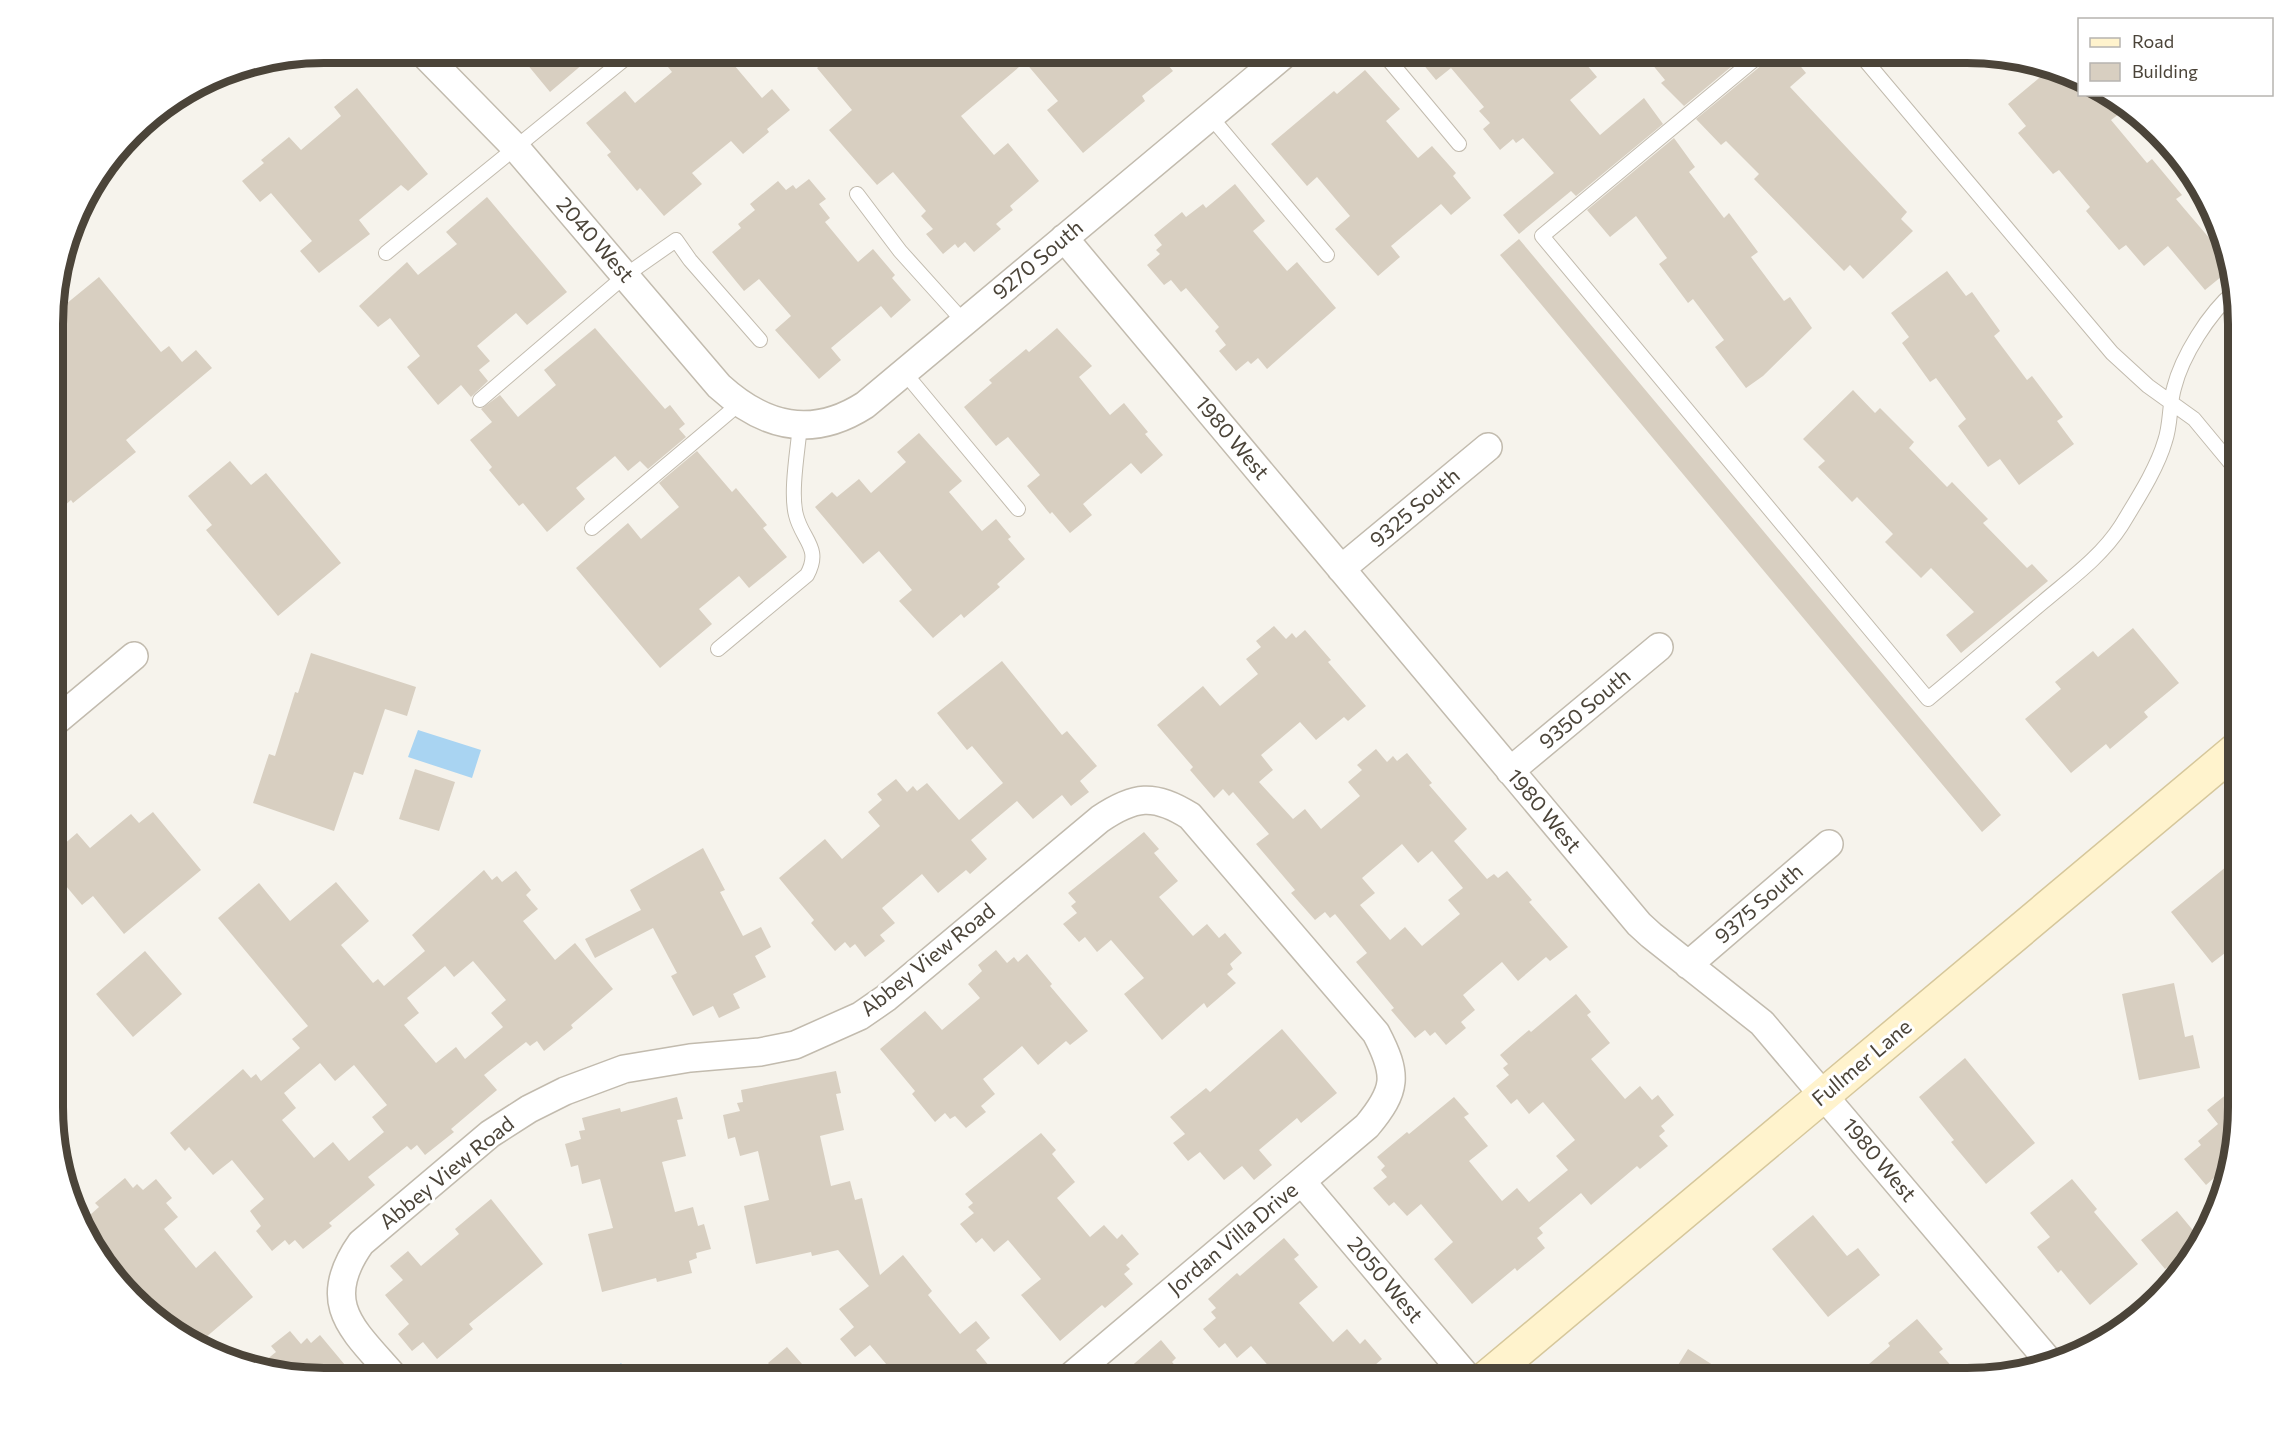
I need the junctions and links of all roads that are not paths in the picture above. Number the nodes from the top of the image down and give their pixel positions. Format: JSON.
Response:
{"nodes":[{"id":1,"x":434,"y":63,"type":"edge"},
{"id":2,"x":619,"y":63,"type":"edge"},
{"id":3,"x":1266,"y":63,"type":"edge"},
{"id":4,"x":1392,"y":63,"type":"edge"},
{"id":5,"x":1749,"y":63,"type":"edge"},
{"id":6,"x":1868,"y":63,"type":"edge"},
{"id":7,"x":1210,"y":116,"type":"junction"},
{"id":8,"x":1459,"y":144,"type":"dead end"},
{"id":9,"x":516,"y":148,"type":"junction"},
{"id":10,"x":857,"y":194,"type":"dead end"},
{"id":11,"x":1064,"y":238,"type":"junction"},
{"id":12,"x":386,"y":253,"type":"dead end"},
{"id":13,"x":1327,"y":255,"type":"dead end"},
{"id":14,"x":626,"y":275,"type":"junction"},
{"id":15,"x":2226,"y":298,"type":"edge"},
{"id":16,"x":964,"y":322,"type":"junction"},
{"id":17,"x":760,"y":340,"type":"dead end"},
{"id":18,"x":904,"y":372,"type":"junction"},
{"id":19,"x":480,"y":400,"type":"dead end"},
{"id":20,"x":2172,"y":401,"type":"junction"},
{"id":21,"x":739,"y":404,"type":"junction"},
{"id":22,"x":772,"y":420,"type":"joint"},
{"id":23,"x":800,"y":425,"type":"junction"},
{"id":24,"x":1488,"y":447,"type":"dead end"},
{"id":25,"x":2228,"y":460,"type":"edge"},
{"id":26,"x":1018,"y":509,"type":"dead end"},
{"id":27,"x":592,"y":528,"type":"dead end"},
{"id":28,"x":1341,"y":569,"type":"junction"},
{"id":29,"x":1659,"y":647,"type":"dead end"},
{"id":30,"x":718,"y":649,"type":"dead end"},
{"id":31,"x":134,"y":656,"type":"dead end"},
{"id":32,"x":63,"y":715,"type":"edge"},
{"id":33,"x":2228,"y":756,"type":"edge"},
{"id":34,"x":1510,"y":771,"type":"junction"},
{"id":35,"x":1829,"y":844,"type":"dead end"},
{"id":36,"x":1688,"y":965,"type":"junction"},
{"id":37,"x":1390,"y":1093,"type":"joint"},
{"id":38,"x":1824,"y":1095,"type":"junction"},
{"id":39,"x":1302,"y":1182,"type":"junction"},
{"id":40,"x":2044,"y":1356,"type":"edge"},
{"id":41,"x":387,"y":1368,"type":"edge"},
{"id":42,"x":1081,"y":1368,"type":"edge"},
{"id":43,"x":1460,"y":1368,"type":"edge"},
{"id":44,"x":1498,"y":1368,"type":"edge"}],
"edges":[{"from":1,"to":9,"type":"street","name":"2040 West"},
{"from":2,"to":9,"type":"lane"},
{"from":3,"to":7,"type":"street","name":"9270 South"},
{"from":4,"to":8,"type":"lane"},
{"from":5,"to":20,"type":"lane"},
{"from":6,"to":20,"type":"lane"},
{"from":7,"to":11,"type":"street","name":"9270 South"},
{"from":7,"to":13,"type":"lane"},
{"from":9,"to":12,"type":"lane"},
{"from":9,"to":14,"type":"street","name":"2040 West"},
{"from":10,"to":16,"type":"lane"},
{"from":11,"to":16,"type":"street","name":"9270 South"},
{"from":11,"to":28,"type":"street","name":"1980 West"},
{"from":14,"to":17,"type":"lane"},
{"from":14,"to":19,"type":"lane"},
{"from":14,"to":21,"type":"street","name":"2040 West"},
{"from":15,"to":20,"type":"lane"},
{"from":16,"to":18,"type":"street","name":"9270 South"},
{"from":18,"to":23,"type":"street","name":"9270 South"},
{"from":18,"to":26,"type":"lane"},
{"from":20,"to":25,"type":"lane"},
{"from":21,"to":22,"type":"street","name":"2040 West"},
{"from":21,"to":27,"type":"lane"},
{"from":22,"to":23,"type":"street","name":"9270 South"},
{"from":23,"to":30,"type":"lane"},
{"from":24,"to":28,"type":"street","name":"9325 South"},
{"from":28,"to":34,"type":"street","name":"1980 West"},
{"from":29,"to":34,"type":"street","name":"9350 South"},
{"from":31,"to":32,"type":"street"},
{"from":33,"to":38,"type":"street","name":"Fullmer Lane"},
{"from":34,"to":36,"type":"street","name":"1980 West"},
{"from":35,"to":36,"type":"street","name":"9375 South"},
{"from":36,"to":38,"type":"street","name":"1980 West"},
{"from":37,"to":39,"type":"street","name":"Jordan Villa Drive"},
{"from":37,"to":41,"type":"street","name":"Abbey View Road"},
{"from":38,"to":40,"type":"street","name":"1980 West"},
{"from":38,"to":44,"type":"street","name":"Fullmer Lane"},
{"from":39,"to":42,"type":"street","name":"Jordan Villa Drive"},
{"from":39,"to":43,"type":"street","name":"2050 West"}]}
